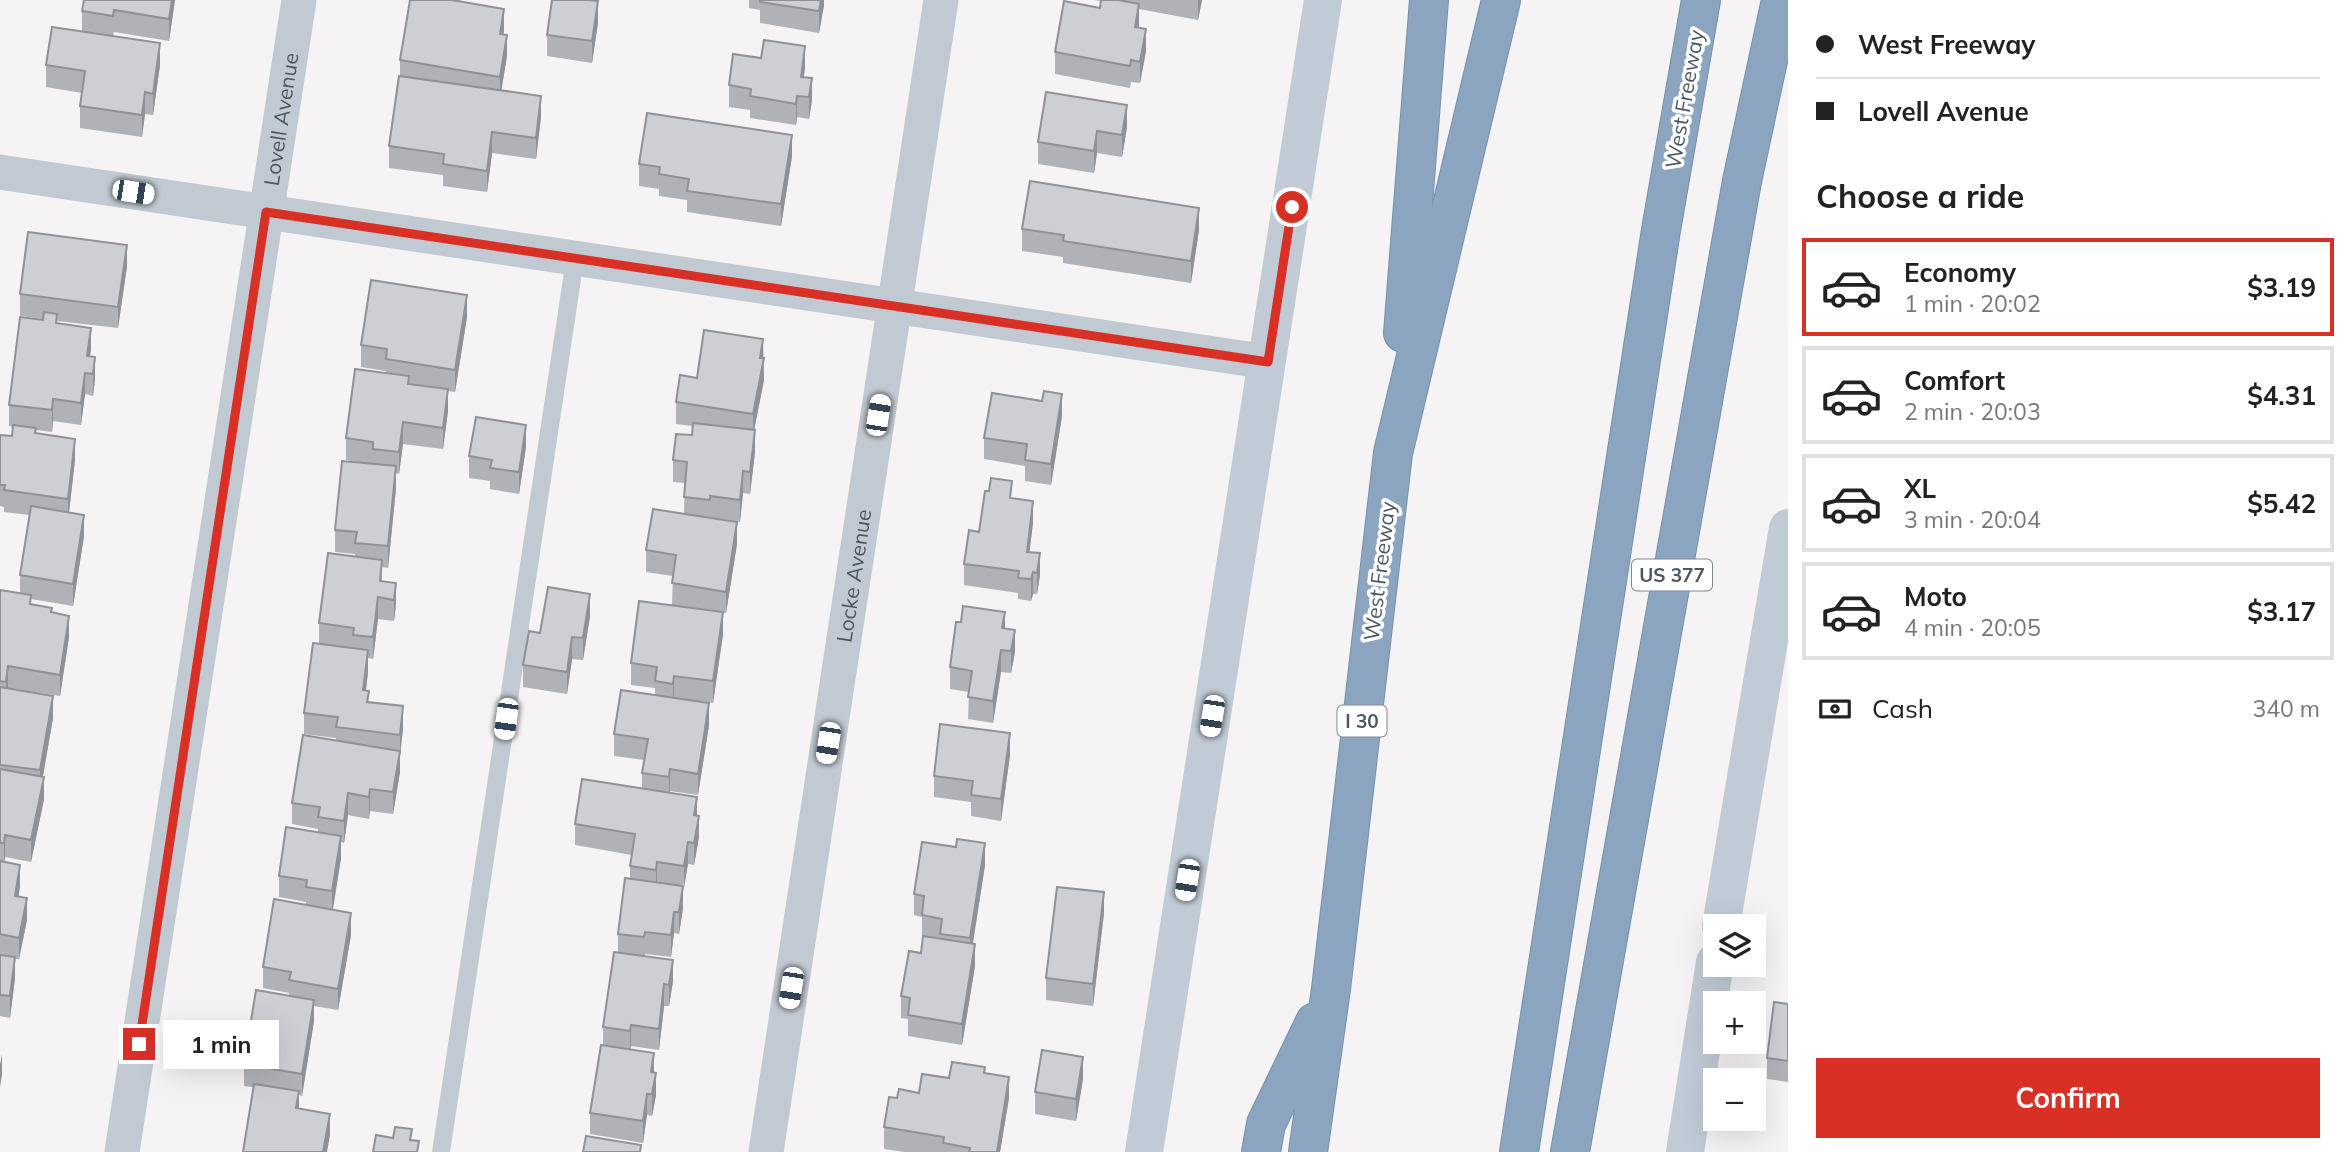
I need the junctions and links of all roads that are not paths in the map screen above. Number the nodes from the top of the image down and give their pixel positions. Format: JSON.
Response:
{"nodes":[{"id":1,"x":299,"y":0,"type":"edge"},
{"id":2,"x":942,"y":0,"type":"edge"},
{"id":3,"x":1323,"y":0,"type":"edge"},
{"id":4,"x":1429,"y":0,"type":"edge"},
{"id":5,"x":1501,"y":0,"type":"edge"},
{"id":6,"x":1701,"y":0,"type":"edge"},
{"id":7,"x":1781,"y":0,"type":"edge"},
{"id":8,"x":0,"y":172,"type":"edge"},
{"id":9,"x":266,"y":212,"type":"junction"},
{"id":10,"x":575,"y":259,"type":"junction"},
{"id":11,"x":895,"y":306,"type":"junction"},
{"id":12,"x":1268,"y":362,"type":"junction"},
{"id":13,"x":1393,"y":453,"type":"junction"},
{"id":14,"x":1788,"y":528,"type":"edge"},
{"id":15,"x":1723,"y":914,"type":"edge"},
{"id":16,"x":1713,"y":977,"type":"edge"},
{"id":17,"x":1331,"y":989,"type":"junction"},
{"id":18,"x":122,"y":1152,"type":"edge"},
{"id":19,"x":441,"y":1152,"type":"edge"},
{"id":20,"x":766,"y":1152,"type":"edge"},
{"id":21,"x":1144,"y":1152,"type":"edge"},
{"id":22,"x":1261,"y":1152,"type":"edge"},
{"id":23,"x":1308,"y":1152,"type":"edge"},
{"id":24,"x":1519,"y":1152,"type":"edge"},
{"id":25,"x":1570,"y":1152,"type":"edge"},
{"id":26,"x":1685,"y":1152,"type":"edge"}],
"edges":[{"from":1,"to":9,"type":"street","name":"Lovell Avenue"},
{"from":2,"to":11,"type":"street","name":"Locke Avenue"},
{"from":3,"to":12,"type":"main road"},
{"from":4,"to":13,"type":"highway"},
{"from":5,"to":13,"type":"highway","name":"West Freeway","number":"I 30"},
{"from":6,"to":24,"type":"highway","name":"West Freeway"},
{"from":7,"to":25,"type":"highway","number":"US 377"},
{"from":8,"to":9,"type":"street"},
{"from":9,"to":10,"type":"street"},
{"from":9,"to":18,"type":"street","name":"Lovell Avenue"},
{"from":10,"to":11,"type":"street"},
{"from":10,"to":19,"type":"lane"},
{"from":11,"to":12,"type":"street"},
{"from":11,"to":20,"type":"street","name":"Locke Avenue"},
{"from":12,"to":21,"type":"main road"},
{"from":13,"to":17,"type":"highway","name":"West Freeway","number":"I 30"},
{"from":14,"to":15,"type":"main road"},
{"from":16,"to":26,"type":"main road"},
{"from":17,"to":22,"type":"highway"},
{"from":17,"to":23,"type":"highway","name":"West Freeway","number":"I 30"}]}
